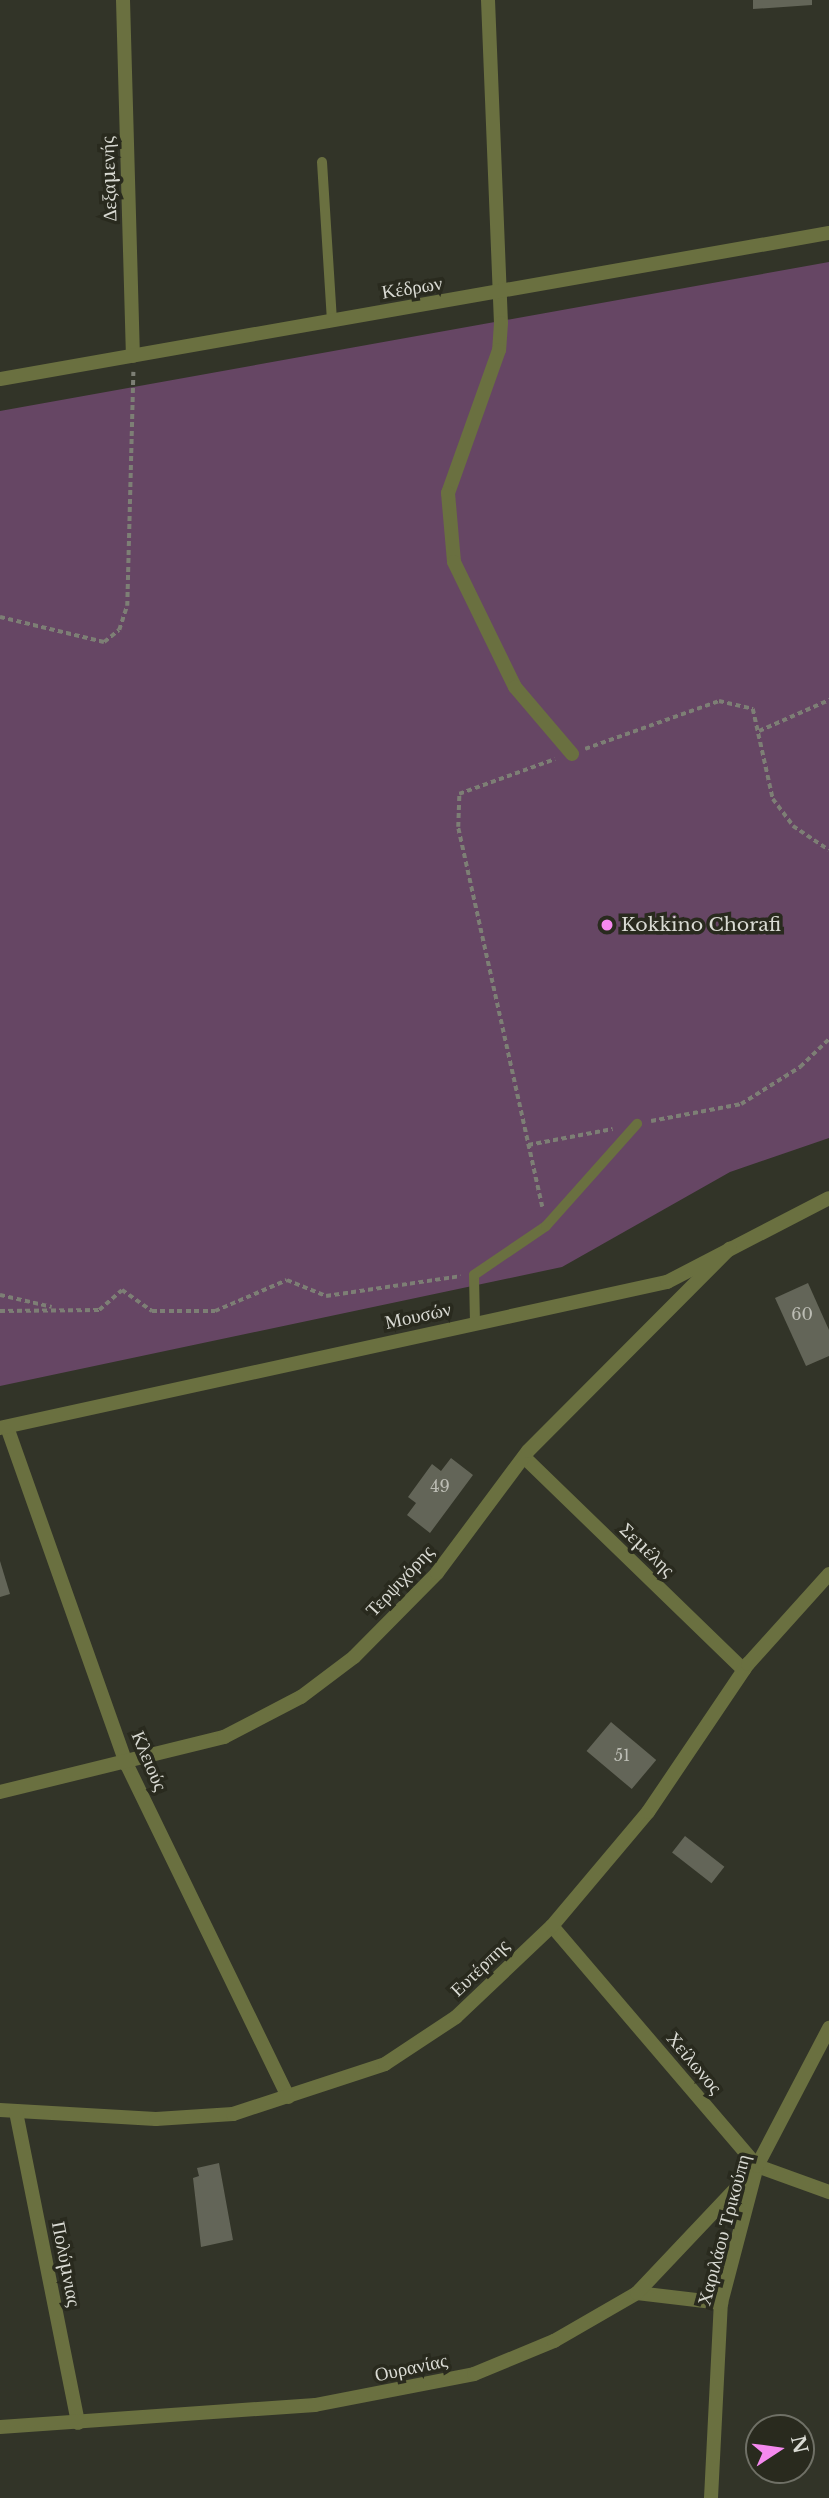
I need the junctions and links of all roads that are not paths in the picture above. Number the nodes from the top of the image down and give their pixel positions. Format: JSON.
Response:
{"nodes":[{"id":1,"x":123,"y":0,"type":"edge"},
{"id":2,"x":488,"y":0,"type":"edge"},
{"id":3,"x":322,"y":162,"type":"dead end"},
{"id":4,"x":829,"y":233,"type":"edge"},
{"id":5,"x":498,"y":294,"type":"junction"},
{"id":6,"x":332,"y":321,"type":"junction"},
{"id":7,"x":133,"y":356,"type":"junction"},
{"id":8,"x":0,"y":379,"type":"edge"},
{"id":9,"x":572,"y":754,"type":"road end"},
{"id":10,"x":637,"y":1124,"type":"road end"},
{"id":11,"x":829,"y":1198,"type":"edge"},
{"id":12,"x":730,"y":1248,"type":"junction"},
{"id":13,"x":667,"y":1282,"type":"junction"},
{"id":14,"x":675,"y":1301,"type":"junction"},
{"id":15,"x":475,"y":1323,"type":"junction"},
{"id":16,"x":3,"y":1428,"type":"edge"},
{"id":17,"x":524,"y":1457,"type":"junction"},
{"id":18,"x":829,"y":1574,"type":"edge"},
{"id":19,"x":744,"y":1671,"type":"junction"},
{"id":20,"x":127,"y":1765,"type":"junction"},
{"id":21,"x":0,"y":1792,"type":"edge"},
{"id":22,"x":552,"y":1926,"type":"junction"},
{"id":23,"x":829,"y":2028,"type":"edge"},
{"id":24,"x":288,"y":2097,"type":"junction"},
{"id":25,"x":0,"y":2110,"type":"edge"},
{"id":26,"x":16,"y":2112,"type":"junction"},
{"id":27,"x":757,"y":2166,"type":"junction"},
{"id":28,"x":829,"y":2192,"type":"edge"},
{"id":29,"x":637,"y":2293,"type":"junction"},
{"id":30,"x":721,"y":2303,"type":"junction"},
{"id":31,"x":78,"y":2423,"type":"junction"},
{"id":32,"x":0,"y":2427,"type":"edge"},
{"id":33,"x":711,"y":2498,"type":"edge"}],
"edges":[{"from":1,"to":7,"type":"street","name":"Δεξαμενής"},
{"from":2,"to":5,"type":"street"},
{"from":3,"to":6,"type":"lane"},
{"from":4,"to":5,"type":"street","name":"Κέδρων"},
{"from":5,"to":6,"type":"street","name":"Κέδρων"},
{"from":5,"to":9,"type":"street"},
{"from":6,"to":7,"type":"street","name":"Κέδρων"},
{"from":7,"to":8,"type":"street","name":"Κέδρων"},
{"from":10,"to":15,"type":"lane"},
{"from":11,"to":12,"type":"street","name":"Μουσών"},
{"from":12,"to":13,"type":"street","name":"Μουσών"},
{"from":12,"to":14,"type":"street","name":"Τερψιχόρης"},
{"from":13,"to":14,"type":"street"},
{"from":13,"to":15,"type":"street","name":"Μουσών"},
{"from":14,"to":17,"type":"street","name":"Τερψιχόρης"},
{"from":15,"to":16,"type":"street","name":"Μουσών"},
{"from":16,"to":20,"type":"street","name":"Κλειούς"},
{"from":17,"to":19,"type":"street","name":"Σεμέλης"},
{"from":17,"to":20,"type":"street","name":"Τερψιχόρης"},
{"from":18,"to":19,"type":"street","name":"Ευτέρπης"},
{"from":19,"to":22,"type":"street","name":"Ευτέρπης"},
{"from":20,"to":21,"type":"street","name":"Τερψιχόρης"},
{"from":20,"to":24,"type":"street","name":"Κλειούς"},
{"from":22,"to":24,"type":"street","name":"Ευτέρπης"},
{"from":22,"to":27,"type":"street","name":"Χείλωνος"},
{"from":23,"to":27,"type":"street","name":"Χαριλάου Τρικούπη"},
{"from":24,"to":26,"type":"street","name":"Ευτέρπης"},
{"from":25,"to":26,"type":"street","name":"Ευτέρπης"},
{"from":26,"to":31,"type":"street","name":"Πολύμνιας"},
{"from":27,"to":28,"type":"street","name":"Χείλωνος"},
{"from":27,"to":29,"type":"street","name":"Ουρανίας"},
{"from":27,"to":30,"type":"street","name":"Χαριλάου Τρικούπη"},
{"from":29,"to":30,"type":"street"},
{"from":29,"to":31,"type":"street","name":"Ουρανίας"},
{"from":30,"to":33,"type":"street","name":"Χαριλάου Τρικούπη"},
{"from":31,"to":32,"type":"street","name":"Ουρανίας"}]}
